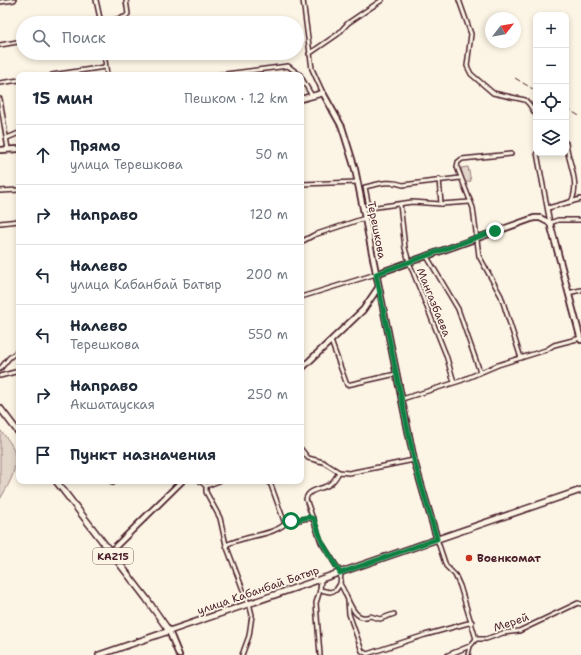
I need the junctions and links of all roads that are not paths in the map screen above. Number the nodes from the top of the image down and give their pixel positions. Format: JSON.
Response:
{"nodes":[{"id":1,"x":14,"y":0,"type":"edge"},
{"id":2,"x":96,"y":0,"type":"edge"},
{"id":3,"x":126,"y":0,"type":"edge"},
{"id":4,"x":303,"y":0,"type":"edge"},
{"id":5,"x":382,"y":0,"type":"edge"},
{"id":6,"x":459,"y":0,"type":"edge"},
{"id":7,"x":0,"y":2,"type":"edge"},
{"id":8,"x":100,"y":16,"type":"edge"},
{"id":9,"x":126,"y":16,"type":"edge"},
{"id":10,"x":16,"y":42,"type":"edge"},
{"id":11,"x":0,"y":45,"type":"edge"},
{"id":12,"x":309,"y":54,"type":"junction"},
{"id":13,"x":104,"y":60,"type":"edge"},
{"id":14,"x":105,"y":67,"type":"junction"},
{"id":15,"x":72,"y":72,"type":"edge"},
{"id":16,"x":106,"y":72,"type":"edge"},
{"id":17,"x":241,"y":72,"type":"edge"},
{"id":18,"x":295,"y":72,"type":"edge"},
{"id":19,"x":16,"y":80,"type":"edge"},
{"id":20,"x":0,"y":83,"type":"edge"},
{"id":21,"x":304,"y":83,"type":"edge"},
{"id":22,"x":323,"y":93,"type":"junction"},
{"id":23,"x":312,"y":96,"type":"junction"},
{"id":24,"x":304,"y":98,"type":"edge"},
{"id":25,"x":0,"y":99,"type":"edge"},
{"id":26,"x":533,"y":110,"type":"edge"},
{"id":27,"x":16,"y":134,"type":"edge"},
{"id":28,"x":7,"y":138,"type":"junction"},
{"id":29,"x":8,"y":149,"type":"junction"},
{"id":30,"x":16,"y":149,"type":"edge"},
{"id":31,"x":0,"y":150,"type":"edge"},
{"id":32,"x":511,"y":154,"type":"dead end"},
{"id":33,"x":537,"y":156,"type":"edge"},
{"id":34,"x":568,"y":156,"type":"edge"},
{"id":35,"x":460,"y":178,"type":"junction"},
{"id":36,"x":439,"y":179,"type":"junction"},
{"id":37,"x":358,"y":182,"type":"junction"},
{"id":38,"x":304,"y":184,"type":"edge"},
{"id":39,"x":16,"y":190,"type":"edge"},
{"id":40,"x":0,"y":191,"type":"edge"},
{"id":41,"x":581,"y":199,"type":"edge"},
{"id":42,"x":470,"y":202,"type":"junction"},
{"id":43,"x":571,"y":202,"type":"junction"},
{"id":44,"x":400,"y":204,"type":"junction"},
{"id":45,"x":441,"y":204,"type":"junction"},
{"id":46,"x":366,"y":208,"type":"junction"},
{"id":47,"x":548,"y":208,"type":"junction"},
{"id":48,"x":365,"y":218,"type":"junction"},
{"id":49,"x":581,"y":220,"type":"edge"},
{"id":50,"x":16,"y":221,"type":"edge"},
{"id":51,"x":0,"y":223,"type":"edge"},
{"id":52,"x":550,"y":223,"type":"junction"},
{"id":53,"x":477,"y":237,"type":"junction"},
{"id":54,"x":304,"y":240,"type":"edge"},
{"id":55,"x":426,"y":255,"type":"junction"},
{"id":56,"x":408,"y":262,"type":"junction"},
{"id":57,"x":376,"y":274,"type":"junction"},
{"id":58,"x":378,"y":288,"type":"junction"},
{"id":59,"x":581,"y":290,"type":"edge"},
{"id":60,"x":568,"y":293,"type":"junction"},
{"id":61,"x":304,"y":296,"type":"edge"},
{"id":62,"x":581,"y":339,"type":"edge"},
{"id":63,"x":331,"y":341,"type":"junction"},
{"id":64,"x":16,"y":352,"type":"edge"},
{"id":65,"x":521,"y":358,"type":"junction"},
{"id":66,"x":304,"y":366,"type":"edge"},
{"id":67,"x":0,"y":369,"type":"edge"},
{"id":68,"x":16,"y":372,"type":"edge"},
{"id":69,"x":480,"y":372,"type":"junction"},
{"id":70,"x":396,"y":374,"type":"junction"},
{"id":71,"x":0,"y":376,"type":"edge"},
{"id":72,"x":454,"y":382,"type":"junction"},
{"id":73,"x":402,"y":399,"type":"junction"},
{"id":74,"x":0,"y":408,"type":"edge"},
{"id":75,"x":16,"y":429,"type":"edge"},
{"id":76,"x":304,"y":453,"type":"edge"},
{"id":77,"x":414,"y":460,"type":"junction"},
{"id":78,"x":339,"y":472,"type":"junction"},
{"id":79,"x":60,"y":484,"type":"edge"},
{"id":80,"x":179,"y":484,"type":"edge"},
{"id":81,"x":204,"y":484,"type":"edge"},
{"id":82,"x":211,"y":484,"type":"edge"},
{"id":83,"x":269,"y":484,"type":"edge"},
{"id":84,"x":206,"y":486,"type":"junction"},
{"id":85,"x":581,"y":490,"type":"edge"},
{"id":86,"x":314,"y":519,"type":"junction"},
{"id":87,"x":287,"y":522,"type":"junction"},
{"id":88,"x":437,"y":539,"type":"junction"},
{"id":89,"x":226,"y":545,"type":"junction"},
{"id":90,"x":110,"y":552,"type":"junction"},
{"id":91,"x":340,"y":573,"type":"junction"},
{"id":92,"x":321,"y":580,"type":"junction"},
{"id":93,"x":340,"y":584,"type":"junction"},
{"id":94,"x":320,"y":590,"type":"junction"},
{"id":95,"x":348,"y":601,"type":"junction"},
{"id":96,"x":248,"y":603,"type":"junction"},
{"id":97,"x":581,"y":604,"type":"edge"},
{"id":98,"x":394,"y":614,"type":"dead end"},
{"id":99,"x":472,"y":622,"type":"junction"},
{"id":100,"x":169,"y":631,"type":"junction"},
{"id":101,"x":476,"y":639,"type":"junction"},
{"id":102,"x":470,"y":646,"type":"junction"},
{"id":103,"x":99,"y":655,"type":"edge"},
{"id":104,"x":179,"y":655,"type":"edge"},
{"id":105,"x":242,"y":655,"type":"edge"},
{"id":106,"x":320,"y":655,"type":"edge"},
{"id":107,"x":448,"y":655,"type":"edge"},
{"id":108,"x":468,"y":655,"type":"edge"}],
"edges":[{"from":1,"to":7,"type":"street"},
{"from":2,"to":8,"type":"street"},
{"from":3,"to":9,"type":"street"},
{"from":4,"to":12,"type":"street","name":"Терешкова"},
{"from":5,"to":12,"type":"street"},
{"from":6,"to":26,"type":"street"},
{"from":10,"to":11,"type":"street"},
{"from":12,"to":22,"type":"street","name":"Терешкова"},
{"from":13,"to":14,"type":"street"},
{"from":14,"to":15,"type":"street"},
{"from":14,"to":16,"type":"street"},
{"from":17,"to":18,"type":"street"},
{"from":19,"to":20,"type":"street"},
{"from":21,"to":23,"type":"street"},
{"from":22,"to":23,"type":"street"},
{"from":22,"to":37,"type":"street","name":"Терешкова"},
{"from":23,"to":24,"type":"street"},
{"from":25,"to":28,"type":"street"},
{"from":27,"to":28,"type":"street"},
{"from":28,"to":29,"type":"street"},
{"from":29,"to":30,"type":"street"},
{"from":29,"to":31,"type":"street"},
{"from":32,"to":35,"type":"street"},
{"from":33,"to":47,"type":"street"},
{"from":34,"to":43,"type":"street"},
{"from":35,"to":36,"type":"street"},
{"from":35,"to":42,"type":"street"},
{"from":36,"to":45,"type":"street"},
{"from":36,"to":46,"type":"street"},
{"from":37,"to":38,"type":"street"},
{"from":37,"to":46,"type":"street","name":"Терешкова"},
{"from":39,"to":40,"type":"street"},
{"from":41,"to":43,"type":"street"},
{"from":42,"to":45,"type":"street"},
{"from":42,"to":53,"type":"street"},
{"from":43,"to":47,"type":"street"},
{"from":44,"to":45,"type":"street"},
{"from":44,"to":46,"type":"street"},
{"from":44,"to":56,"type":"street","name":"Мангазбаева"},
{"from":46,"to":48,"type":"street","name":"Терешкова"},
{"from":47,"to":52,"type":"street"},
{"from":48,"to":54,"type":"street"},
{"from":48,"to":57,"type":"street","name":"Терешкова"},
{"from":49,"to":52,"type":"street"},
{"from":50,"to":51,"type":"street"},
{"from":52,"to":53,"type":"street"},
{"from":52,"to":60,"type":"street"},
{"from":53,"to":55,"type":"street"},
{"from":53,"to":65,"type":"street"},
{"from":55,"to":56,"type":"street"},
{"from":55,"to":69,"type":"street"},
{"from":56,"to":57,"type":"street"},
{"from":56,"to":72,"type":"street","name":"Мангазбаева"},
{"from":57,"to":58,"type":"street","name":"Терешкова"},
{"from":57,"to":61,"type":"street"},
{"from":58,"to":63,"type":"street"},
{"from":58,"to":70,"type":"street","name":"Терешкова"},
{"from":59,"to":60,"type":"street"},
{"from":60,"to":62,"type":"street"},
{"from":62,"to":65,"type":"street"},
{"from":63,"to":66,"type":"street"},
{"from":63,"to":70,"type":"street"},
{"from":64,"to":67,"type":"street"},
{"from":65,"to":69,"type":"street"},
{"from":68,"to":71,"type":"street"},
{"from":69,"to":72,"type":"street"},
{"from":70,"to":73,"type":"street","name":"Терешкова"},
{"from":72,"to":73,"type":"street"},
{"from":73,"to":77,"type":"street","name":"Терешкова"},
{"from":74,"to":75,"type":"main road"},
{"from":76,"to":78,"type":"street"},
{"from":77,"to":78,"type":"street"},
{"from":77,"to":88,"type":"street","name":"Терешкова"},
{"from":78,"to":86,"type":"street"},
{"from":79,"to":90,"type":"main road","number":"KAZ15"},
{"from":80,"to":90,"type":"street"},
{"from":81,"to":84,"type":"street"},
{"from":82,"to":84,"type":"street"},
{"from":83,"to":87,"type":"street"},
{"from":84,"to":89,"type":"street"},
{"from":85,"to":88,"type":"main road","name":"улица Кабанбай Батыр"},
{"from":86,"to":87,"type":"street"},
{"from":86,"to":91,"type":"street"},
{"from":87,"to":89,"type":"street"},
{"from":88,"to":91,"type":"main road","name":"улица Кабанбай Батыр"},
{"from":88,"to":99,"type":"street"},
{"from":89,"to":96,"type":"street"},
{"from":90,"to":100,"type":"main road","number":"KAZ15"},
{"from":91,"to":92,"type":"main road","name":"улица Кабанбай Батыр"},
{"from":91,"to":93,"type":"street"},
{"from":92,"to":94,"type":"street"},
{"from":92,"to":96,"type":"main road","name":"улица Кабанбай Батыр"},
{"from":93,"to":94,"type":"street"},
{"from":93,"to":95,"type":"street"},
{"from":94,"to":106,"type":"street"},
{"from":95,"to":98,"type":"street"},
{"from":95,"to":99,"type":"street"},
{"from":96,"to":100,"type":"main road","name":"улица Кабанбай Батыр"},
{"from":96,"to":105,"type":"street"},
{"from":97,"to":101,"type":"street","name":"Мерей"},
{"from":99,"to":101,"type":"street"},
{"from":100,"to":103,"type":"main road","name":"улица Кабанбай Батыр"},
{"from":100,"to":104,"type":"street"},
{"from":101,"to":102,"type":"street"},
{"from":102,"to":107,"type":"street"},
{"from":102,"to":108,"type":"street"}]}
